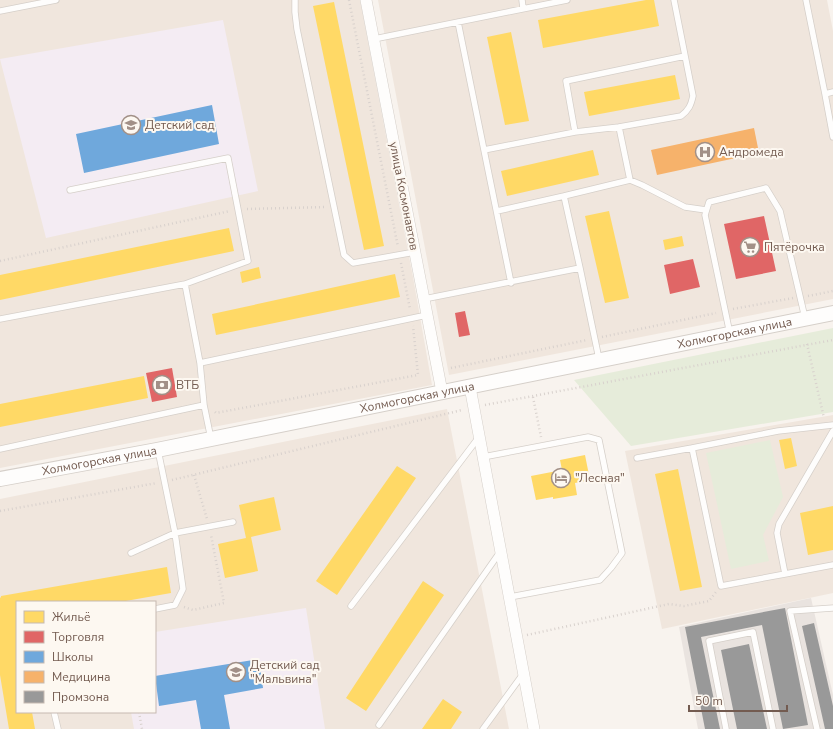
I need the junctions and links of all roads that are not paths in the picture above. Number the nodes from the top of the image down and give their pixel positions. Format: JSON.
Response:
{"nodes":[{"id":1,"x":56,"y":0,"type":"edge"},
{"id":2,"x":295,"y":0,"type":"edge"},
{"id":3,"x":366,"y":0,"type":"edge"},
{"id":4,"x":522,"y":0,"type":"edge"},
{"id":5,"x":567,"y":0,"type":"edge"},
{"id":6,"x":674,"y":0,"type":"edge"},
{"id":7,"x":806,"y":0,"type":"edge"},
{"id":8,"x":524,"y":8,"type":"junction"},
{"id":9,"x":0,"y":11,"type":"edge"},
{"id":10,"x":458,"y":22,"type":"junction"},
{"id":11,"x":374,"y":39,"type":"junction"},
{"id":12,"x":685,"y":56,"type":"junction"},
{"id":13,"x":833,"y":92,"type":"edge"},
{"id":14,"x":825,"y":94,"type":"junction"},
{"id":15,"x":619,"y":127,"type":"junction"},
{"id":16,"x":575,"y":132,"type":"junction"},
{"id":17,"x":833,"y":137,"type":"edge"},
{"id":18,"x":484,"y":150,"type":"junction"},
{"id":19,"x":630,"y":180,"type":"junction"},
{"id":20,"x":70,"y":190,"type":"dead end"},
{"id":21,"x":564,"y":196,"type":"junction"},
{"id":22,"x":706,"y":210,"type":"junction"},
{"id":23,"x":497,"y":211,"type":"junction"},
{"id":24,"x":415,"y":252,"type":"junction"},
{"id":25,"x":580,"y":268,"type":"junction"},
{"id":26,"x":512,"y":283,"type":"junction"},
{"id":27,"x":185,"y":284,"type":"junction"},
{"id":28,"x":424,"y":299,"type":"junction"},
{"id":29,"x":833,"y":313,"type":"edge"},
{"id":30,"x":427,"y":315,"type":"junction"},
{"id":31,"x":0,"y":319,"type":"edge"},
{"id":32,"x":805,"y":319,"type":"junction"},
{"id":33,"x":730,"y":334,"type":"junction"},
{"id":34,"x":600,"y":360,"type":"junction"},
{"id":35,"x":200,"y":363,"type":"junction"},
{"id":36,"x":470,"y":387,"type":"junction"},
{"id":37,"x":442,"y":392,"type":"junction"},
{"id":38,"x":204,"y":405,"type":"junction"},
{"id":39,"x":833,"y":425,"type":"edge"},
{"id":40,"x":833,"y":431,"type":"edge"},
{"id":41,"x":479,"y":436,"type":"junction"},
{"id":42,"x":211,"y":439,"type":"junction"},
{"id":43,"x":692,"y":448,"type":"junction"},
{"id":44,"x":0,"y":449,"type":"edge"},
{"id":45,"x":158,"y":450,"type":"junction"},
{"id":46,"x":483,"y":457,"type":"junction"},
{"id":47,"x":637,"y":458,"type":"dead end"},
{"id":48,"x":0,"y":479,"type":"edge"},
{"id":49,"x":233,"y":522,"type":"dead end"},
{"id":50,"x":174,"y":533,"type":"junction"},
{"id":51,"x":501,"y":551,"type":"junction"},
{"id":52,"x":130,"y":553,"type":"dead end"},
{"id":53,"x":833,"y":565,"type":"edge"},
{"id":54,"x":785,"y":574,"type":"junction"},
{"id":55,"x":510,"y":597,"type":"junction"},
{"id":56,"x":351,"y":606,"type":"dead end"},
{"id":57,"x":833,"y":608,"type":"edge"},
{"id":58,"x":156,"y":609,"type":"edge"},
{"id":59,"x":524,"y":673,"type":"junction"},
{"id":60,"x":54,"y":713,"type":"edge"},
{"id":61,"x":379,"y":725,"type":"dead end"},
{"id":62,"x":58,"y":729,"type":"edge"},
{"id":63,"x":482,"y":729,"type":"edge"},
{"id":64,"x":534,"y":729,"type":"edge"},
{"id":65,"x":726,"y":729,"type":"edge"},
{"id":66,"x":773,"y":729,"type":"edge"},
{"id":67,"x":817,"y":729,"type":"edge"}],
"edges":[{"from":1,"to":9,"type":"lane"},
{"from":2,"to":24,"type":"lane"},
{"from":3,"to":11,"type":"street","name":"улица Космонавтов"},
{"from":4,"to":8,"type":"lane"},
{"from":5,"to":8,"type":"lane"},
{"from":6,"to":12,"type":"lane"},
{"from":7,"to":14,"type":"lane"},
{"from":8,"to":10,"type":"lane"},
{"from":10,"to":11,"type":"lane"},
{"from":10,"to":18,"type":"lane"},
{"from":11,"to":24,"type":"street","name":"улица Космонавтов"},
{"from":12,"to":15,"type":"lane"},
{"from":12,"to":16,"type":"lane"},
{"from":13,"to":14,"type":"lane"},
{"from":14,"to":17,"type":"lane"},
{"from":15,"to":16,"type":"lane"},
{"from":15,"to":19,"type":"lane"},
{"from":16,"to":18,"type":"lane"},
{"from":18,"to":23,"type":"lane"},
{"from":19,"to":21,"type":"lane"},
{"from":19,"to":22,"type":"lane"},
{"from":20,"to":27,"type":"lane"},
{"from":21,"to":23,"type":"lane"},
{"from":21,"to":25,"type":"lane"},
{"from":22,"to":32,"type":"lane"},
{"from":22,"to":33,"type":"lane"},
{"from":23,"to":26,"type":"lane"},
{"from":24,"to":28,"type":"street","name":"улица Космонавтов"},
{"from":25,"to":26,"type":"lane"},
{"from":25,"to":34,"type":"lane"},
{"from":26,"to":28,"type":"lane"},
{"from":27,"to":31,"type":"lane"},
{"from":27,"to":35,"type":"lane"},
{"from":28,"to":30,"type":"street","name":"улица Космонавтов"},
{"from":29,"to":32,"type":"street","name":"Холмогорская улица"},
{"from":30,"to":35,"type":"lane"},
{"from":30,"to":37,"type":"street","name":"улица Космонавтов"},
{"from":32,"to":33,"type":"street","name":"Холмогорская улица"},
{"from":33,"to":34,"type":"street","name":"Холмогорская улица"},
{"from":34,"to":36,"type":"street","name":"Холмогорская улица"},
{"from":35,"to":38,"type":"lane"},
{"from":36,"to":37,"type":"street","name":"Холмогорская улица"},
{"from":36,"to":41,"type":"street"},
{"from":37,"to":42,"type":"street","name":"Холмогорская улица"},
{"from":38,"to":42,"type":"lane"},
{"from":38,"to":44,"type":"lane"},
{"from":39,"to":43,"type":"lane"},
{"from":40,"to":54,"type":"lane"},
{"from":41,"to":46,"type":"street"},
{"from":41,"to":56,"type":"lane"},
{"from":42,"to":45,"type":"street","name":"Холмогорская улица"},
{"from":43,"to":47,"type":"lane"},
{"from":43,"to":54,"type":"lane"},
{"from":45,"to":48,"type":"street","name":"Холмогорская улица"},
{"from":45,"to":50,"type":"lane"},
{"from":46,"to":51,"type":"street"},
{"from":46,"to":55,"type":"lane"},
{"from":49,"to":50,"type":"lane"},
{"from":50,"to":52,"type":"lane"},
{"from":50,"to":58,"type":"lane"},
{"from":51,"to":55,"type":"street"},
{"from":51,"to":61,"type":"lane"},
{"from":53,"to":54,"type":"lane"},
{"from":55,"to":59,"type":"street"},
{"from":57,"to":67,"type":"lane"},
{"from":59,"to":63,"type":"lane"},
{"from":59,"to":64,"type":"street"},
{"from":60,"to":62,"type":"lane"},
{"from":65,"to":66,"type":"lane"}]}
